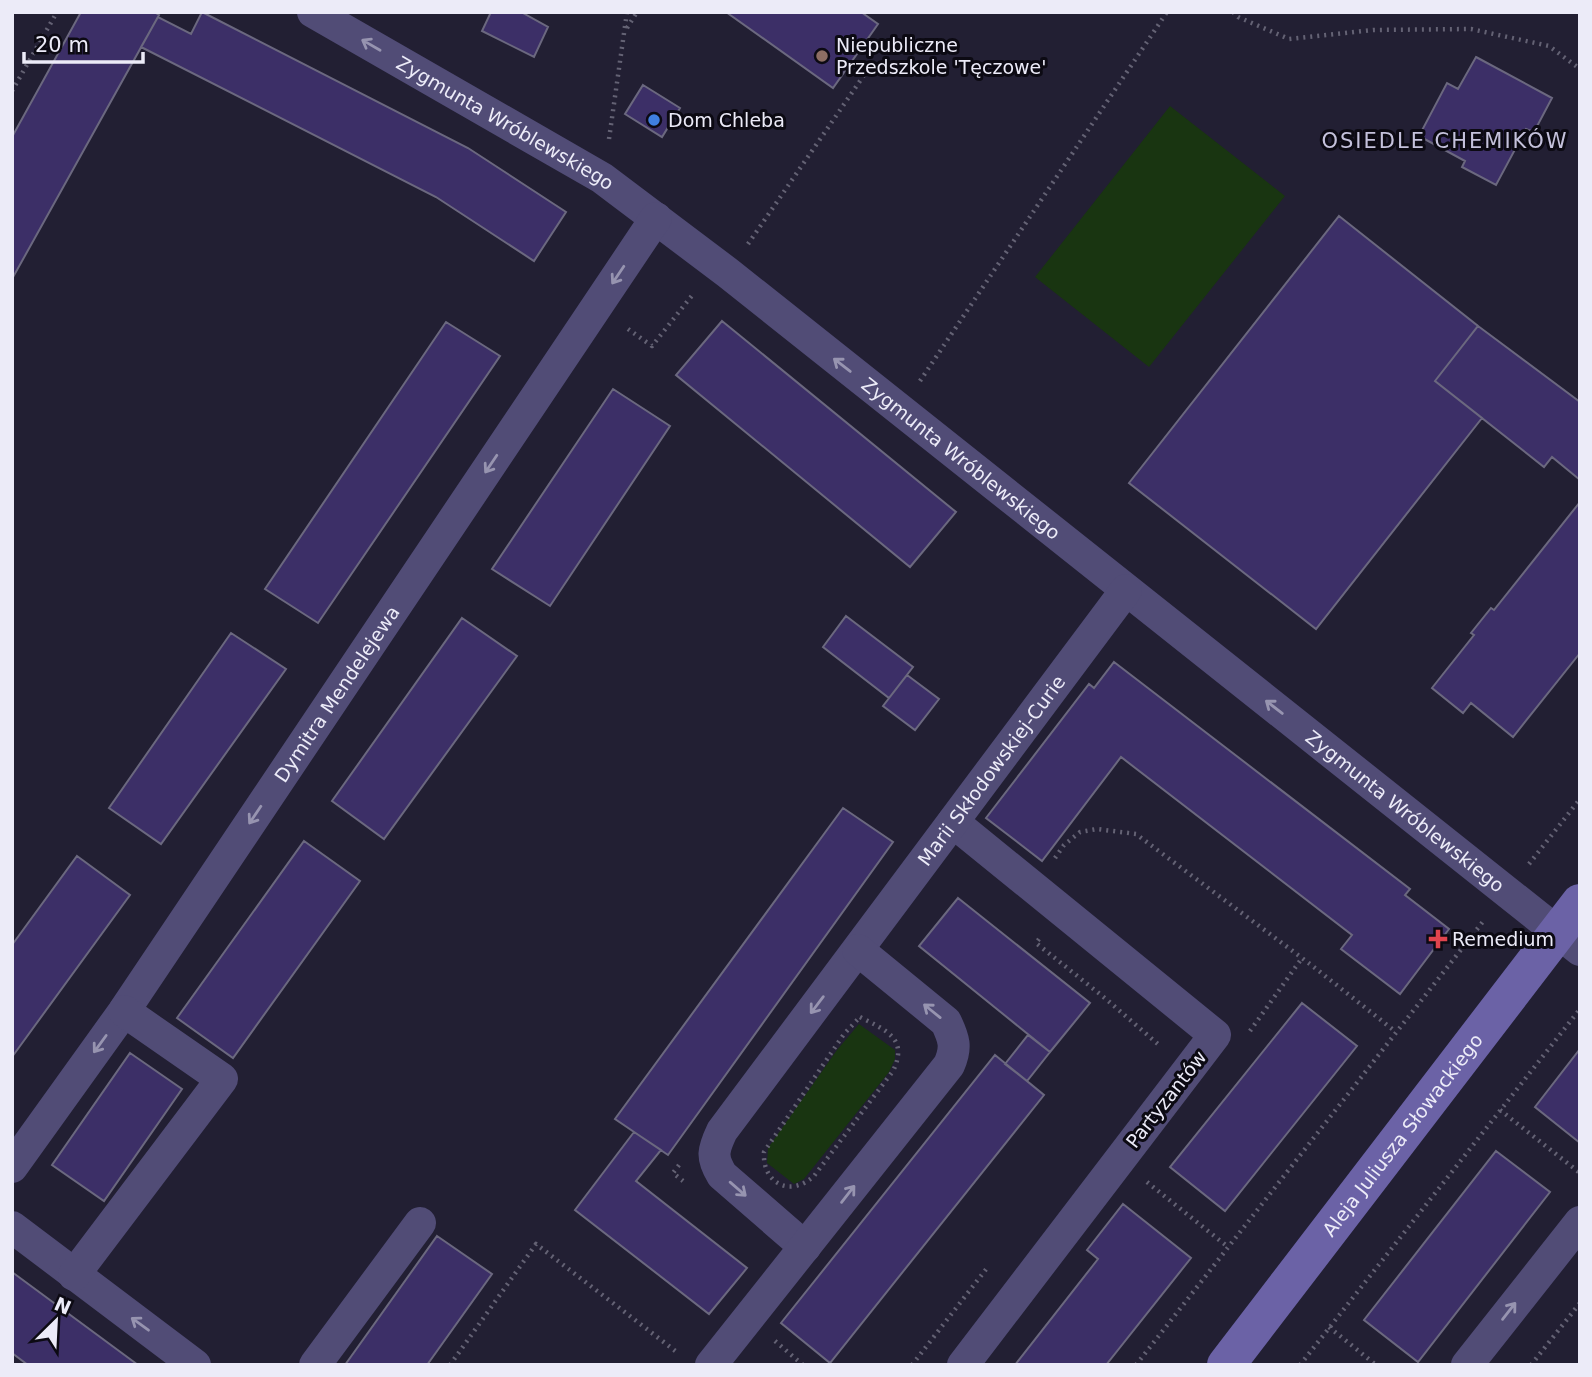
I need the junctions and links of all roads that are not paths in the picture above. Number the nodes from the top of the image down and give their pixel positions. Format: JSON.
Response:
{"nodes":[{"id":1,"x":313,"y":12,"type":"edge"},
{"id":2,"x":656,"y":218,"type":"junction"},
{"id":3,"x":1126,"y":590,"type":"junction"},
{"id":4,"x":953,"y":822,"type":"junction"},
{"id":5,"x":1572,"y":928,"type":"edge"},
{"id":6,"x":858,"y":950,"type":"junction"},
{"id":7,"x":124,"y":1012,"type":"junction"},
{"id":8,"x":12,"y":1167,"type":"edge"},
{"id":9,"x":1580,"y":1222,"type":"edge"},
{"id":10,"x":420,"y":1223,"type":"dead end"},
{"id":11,"x":12,"y":1227,"type":"edge"},
{"id":12,"x":805,"y":1247,"type":"junction"},
{"id":13,"x":74,"y":1275,"type":"junction"},
{"id":14,"x":699,"y":1362,"type":"edge"},
{"id":15,"x":195,"y":1365,"type":"edge"},
{"id":16,"x":315,"y":1365,"type":"edge"},
{"id":17,"x":963,"y":1365,"type":"edge"},
{"id":18,"x":1226,"y":1365,"type":"edge"},
{"id":19,"x":1467,"y":1365,"type":"edge"}],
"edges":[{"from":2,"to":1,"type":"street","name":"Zygmunta Wróblewskiego","one_way":true},
{"from":3,"to":2,"type":"street","name":"Zygmunta Wróblewskiego","one_way":true},
{"from":2,"to":7,"type":"street","name":"Dymitra Mendelejewa","one_way":true},
{"from":3,"to":4,"type":"street","name":"Marii Skłodowskiej-Curie"},
{"from":5,"to":3,"type":"street","name":"Zygmunta Wróblewskiego","one_way":true},
{"from":4,"to":6,"type":"street","name":"Marii Skłodowskiej-Curie"},
{"from":4,"to":17,"type":"street","name":"Partyzantów"},
{"from":5,"to":18,"type":"street","name":"Aleja Juliusza Słowackiego"},
{"from":6,"to":12,"type":"street","name":"Marii Skłodowskiej-Curie","one_way":true},
{"from":12,"to":6,"type":"street","one_way":true},
{"from":7,"to":8,"type":"street","name":"Dymitra Mendelejewa","one_way":true},
{"from":7,"to":13,"type":"street"},
{"from":19,"to":9,"type":"street","one_way":true},
{"from":10,"to":16,"type":"street"},
{"from":11,"to":13,"type":"street"},
{"from":12,"to":14,"type":"street"},
{"from":15,"to":13,"type":"street","one_way":true}]}
